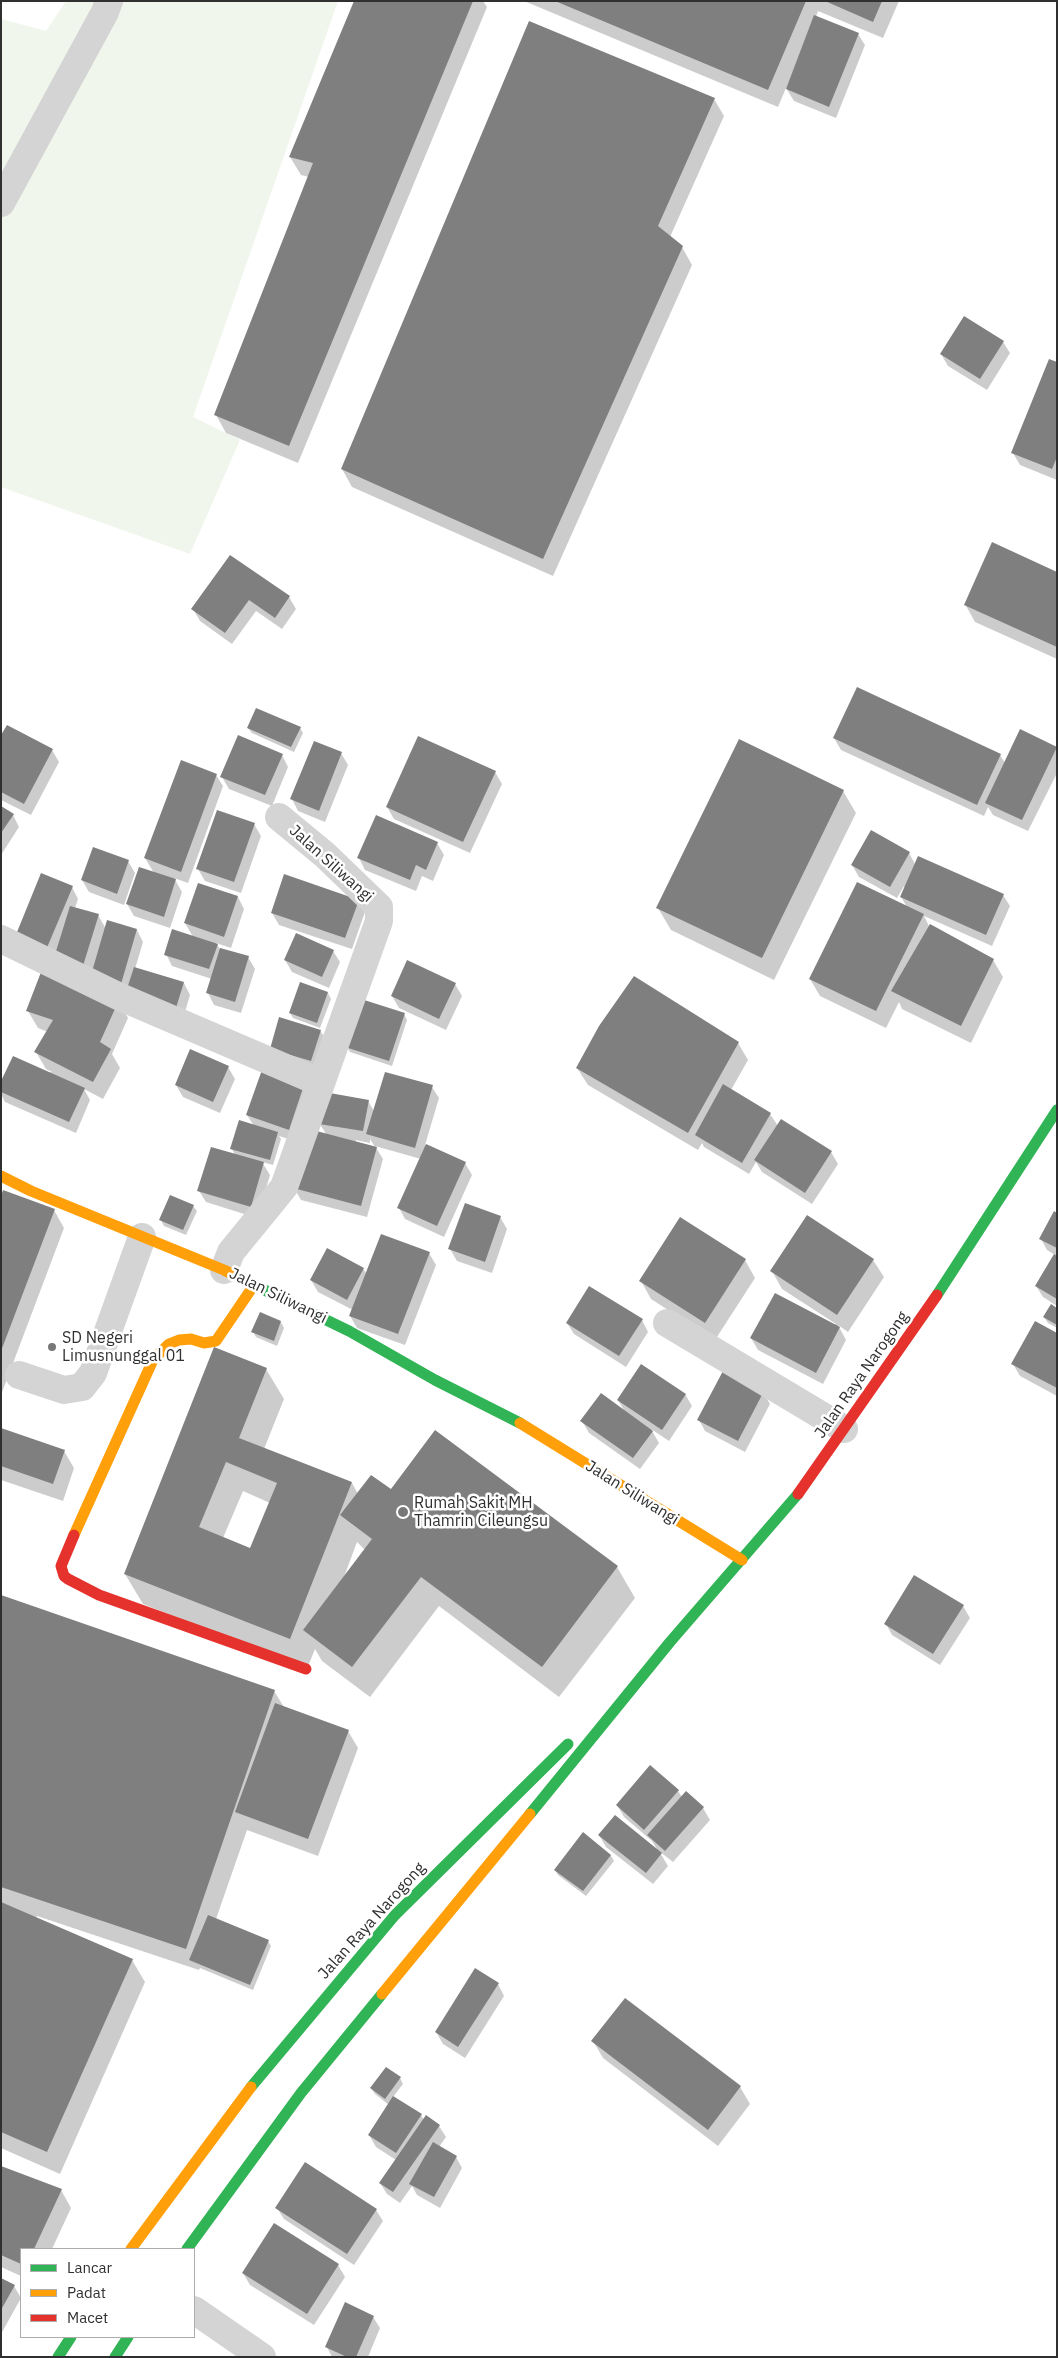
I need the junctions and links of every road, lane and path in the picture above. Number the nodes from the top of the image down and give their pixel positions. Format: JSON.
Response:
{"nodes":[{"id":1,"x":109,"y":1,"type":"edge"},
{"id":2,"x":1,"y":204,"type":"edge"},
{"id":3,"x":279,"y":817,"type":"dead end"},
{"id":4,"x":1,"y":939,"type":"edge"},
{"id":5,"x":321,"y":1083,"type":"junction"},
{"id":6,"x":1057,"y":1110,"type":"edge"},
{"id":7,"x":1,"y":1176,"type":"edge"},
{"id":8,"x":142,"y":1237,"type":"junction"},
{"id":9,"x":224,"y":1270,"type":"junction"},
{"id":10,"x":254,"y":1285,"type":"junction"},
{"id":11,"x":667,"y":1323,"type":"dead end"},
{"id":12,"x":18,"y":1375,"type":"dead end"},
{"id":13,"x":844,"y":1429,"type":"junction"},
{"id":14,"x":742,"y":1560,"type":"junction"},
{"id":15,"x":670,"y":1642,"type":"junction"},
{"id":16,"x":306,"y":1669,"type":"dead end"},
{"id":17,"x":593,"y":1718,"type":"dead end"},
{"id":18,"x":580,"y":1732,"type":"dead end"},
{"id":19,"x":132,"y":2248,"type":"edge"},
{"id":20,"x":188,"y":2248,"type":"edge"},
{"id":21,"x":195,"y":2311,"type":"edge"},
{"id":22,"x":70,"y":2338,"type":"edge"},
{"id":23,"x":127,"y":2338,"type":"edge"},
{"id":24,"x":58,"y":2357,"type":"edge"},
{"id":25,"x":115,"y":2357,"type":"edge"},
{"id":26,"x":262,"y":2357,"type":"edge"}],
"edges":[{"from":1,"to":2,"type":"street"},
{"from":3,"to":5,"type":"street","name":"Jalan Siliwangi"},
{"from":4,"to":5,"type":"street"},
{"from":5,"to":9,"type":"street","name":"Jalan Siliwangi"},
{"from":6,"to":13,"type":"main road","name":"Jalan Raya Narogong"},
{"from":7,"to":8,"type":"main road"},
{"from":8,"to":9,"type":"main road"},
{"from":8,"to":12,"type":"street"},
{"from":9,"to":10,"type":"main road","name":"Jalan Siliwangi"},
{"from":10,"to":14,"type":"main road","name":"Jalan Siliwangi"},
{"from":10,"to":16,"type":"main road"},
{"from":11,"to":13,"type":"street"},
{"from":13,"to":14,"type":"main road","name":"Jalan Raya Narogong"},
{"from":14,"to":15,"type":"main road","name":"Jalan Raya Narogong"},
{"from":15,"to":17,"type":"main road","name":"Jalan Raya Narogong"},
{"from":15,"to":20,"type":"main road","name":"Jalan Raya Narogong"},
{"from":18,"to":19,"type":"main road","name":"Jalan Raya Narogong"},
{"from":21,"to":26,"type":"street"},
{"from":22,"to":24,"type":"main road"},
{"from":23,"to":25,"type":"main road"}]}
